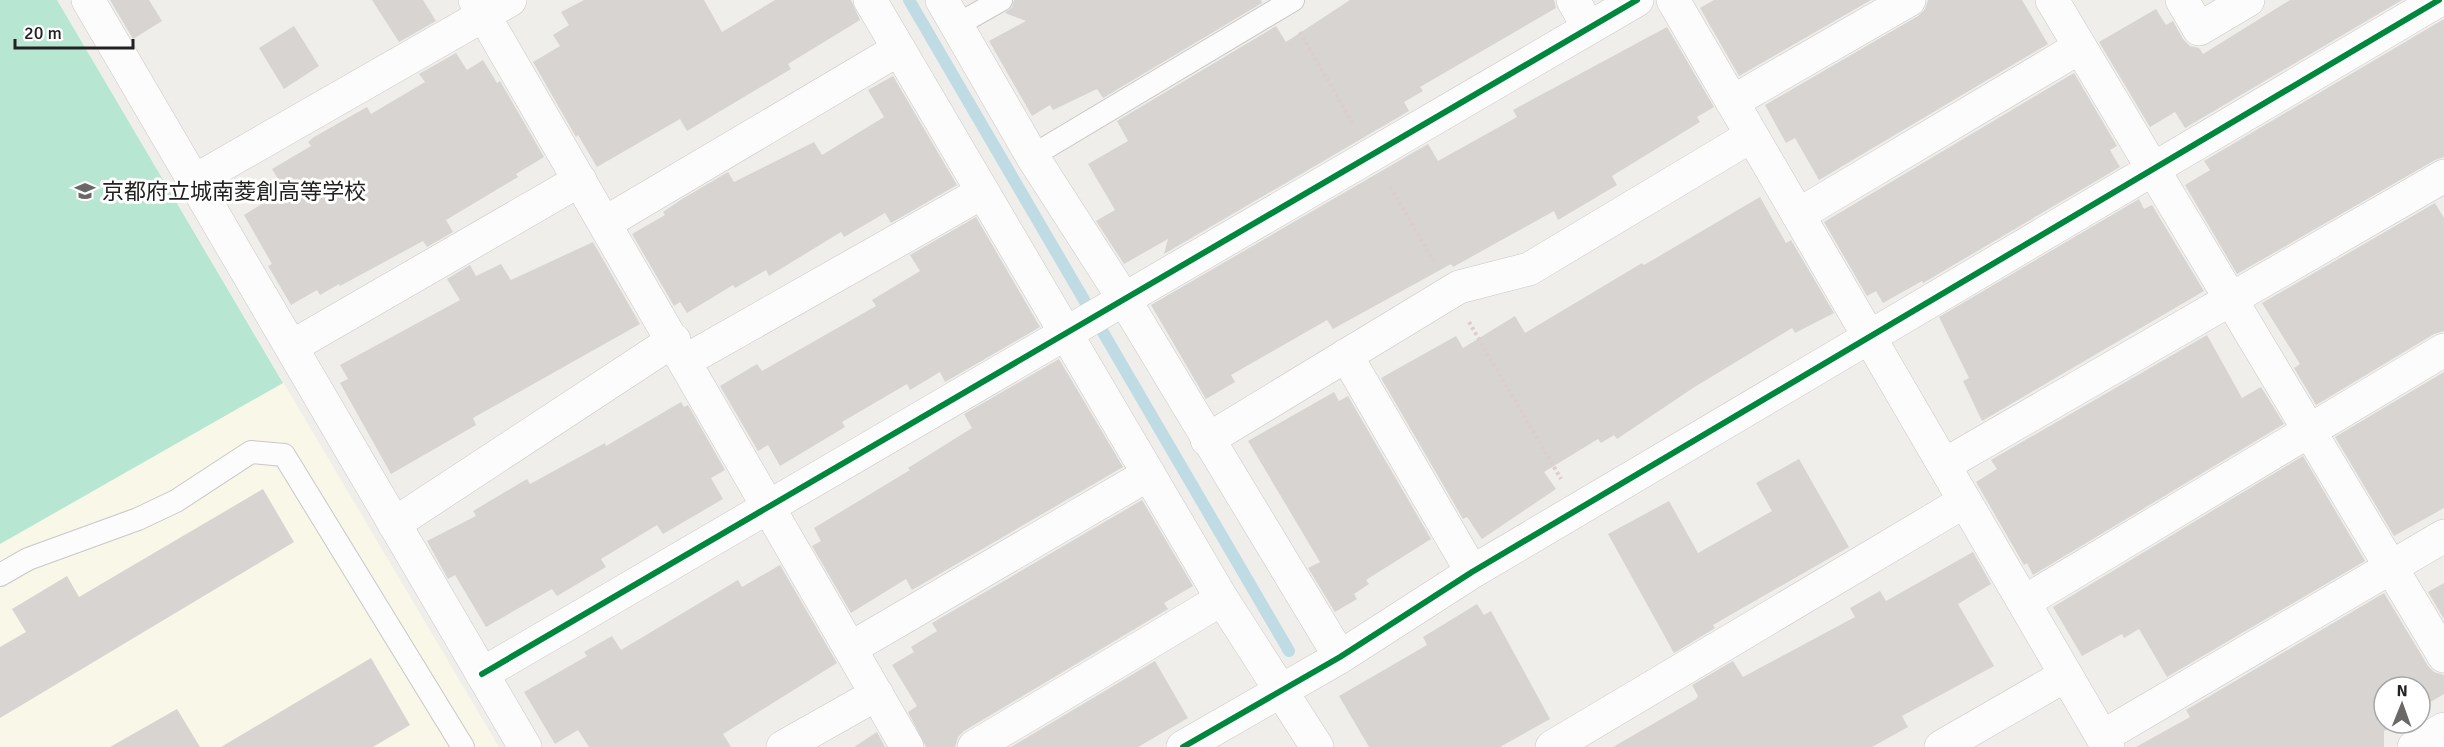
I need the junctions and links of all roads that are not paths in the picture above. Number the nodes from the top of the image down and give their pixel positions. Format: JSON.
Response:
{"nodes":[{"id":1,"x":88,"y":0,"type":"edge"},
{"id":2,"x":870,"y":0,"type":"edge"},
{"id":3,"x":1001,"y":0,"type":"edge"},
{"id":4,"x":1573,"y":0,"type":"edge"},
{"id":5,"x":1637,"y":0,"type":"edge"},
{"id":6,"x":1672,"y":0,"type":"edge"},
{"id":7,"x":1909,"y":0,"type":"edge"},
{"id":8,"x":2052,"y":0,"type":"edge"},
{"id":9,"x":2182,"y":0,"type":"edge"},
{"id":10,"x":2248,"y":0,"type":"edge"},
{"id":11,"x":2439,"y":0,"type":"edge"},
{"id":12,"x":1289,"y":3,"type":"edge"},
{"id":13,"x":490,"y":5,"type":"edge"},
{"id":14,"x":950,"y":13,"type":"edge"},
{"id":15,"x":1589,"y":28,"type":"junction"},
{"id":16,"x":2080,"y":47,"type":"junction"},
{"id":17,"x":899,"y":49,"type":"junction"},
{"id":18,"x":1732,"y":102,"type":"junction"},
{"id":19,"x":1751,"y":136,"type":"junction"},
{"id":20,"x":1032,"y":156,"type":"junction"},
{"id":21,"x":2153,"y":169,"type":"junction"},
{"id":22,"x":2444,"y":176,"type":"edge"},
{"id":23,"x":580,"y":180,"type":"junction"},
{"id":24,"x":194,"y":181,"type":"junction"},
{"id":25,"x":983,"y":192,"type":"junction"},
{"id":26,"x":1798,"y":215,"type":"junction"},
{"id":27,"x":605,"y":223,"type":"junction"},
{"id":28,"x":1124,"y":299,"type":"junction"},
{"id":29,"x":2231,"y":299,"type":"junction"},
{"id":30,"x":1066,"y":333,"type":"junction"},
{"id":31,"x":1869,"y":337,"type":"junction"},
{"id":32,"x":291,"y":347,"type":"junction"},
{"id":33,"x":2444,"y":350,"type":"edge"},
{"id":34,"x":679,"y":351,"type":"junction"},
{"id":35,"x":1346,"y":355,"type":"junction"},
{"id":36,"x":2309,"y":431,"type":"junction"},
{"id":37,"x":1207,"y":440,"type":"junction"},
{"id":38,"x":1944,"y":465,"type":"junction"},
{"id":39,"x":1149,"y":474,"type":"junction"},
{"id":40,"x":1965,"y":501,"type":"junction"},
{"id":41,"x":770,"y":506,"type":"junction"},
{"id":42,"x":394,"y":524,"type":"junction"},
{"id":43,"x":2444,"y":536,"type":"edge"},
{"id":44,"x":2391,"y":567,"type":"junction"},
{"id":45,"x":1472,"y":572,"type":"junction"},
{"id":46,"x":0,"y":575,"type":"edge"},
{"id":47,"x":1222,"y":599,"type":"junction"},
{"id":48,"x":2024,"y":602,"type":"junction"},
{"id":49,"x":851,"y":648,"type":"junction"},
{"id":50,"x":1340,"y":657,"type":"junction"},
{"id":51,"x":2444,"y":657,"type":"edge"},
{"id":52,"x":482,"y":674,"type":"junction"},
{"id":53,"x":2066,"y":675,"type":"junction"},
{"id":54,"x":1281,"y":691,"type":"junction"},
{"id":55,"x":877,"y":693,"type":"junction"},
{"id":56,"x":2444,"y":729,"type":"edge"},
{"id":57,"x":2105,"y":742,"type":"edge"},
{"id":58,"x":463,"y":747,"type":"edge"},
{"id":59,"x":525,"y":747,"type":"edge"},
{"id":60,"x":783,"y":747,"type":"edge"},
{"id":61,"x":907,"y":747,"type":"edge"},
{"id":62,"x":974,"y":747,"type":"edge"},
{"id":63,"x":1183,"y":747,"type":"edge"},
{"id":64,"x":1317,"y":747,"type":"edge"},
{"id":65,"x":1552,"y":747,"type":"edge"},
{"id":66,"x":1941,"y":747,"type":"edge"},
{"id":67,"x":2414,"y":747,"type":"edge"}],
"edges":[{"from":1,"to":24,"type":"street"},
{"from":2,"to":17,"type":"street"},
{"from":3,"to":14,"type":"lane"},
{"from":4,"to":15,"type":"street"},
{"from":5,"to":15,"type":"street"},
{"from":6,"to":18,"type":"street"},
{"from":7,"to":18,"type":"street"},
{"from":8,"to":16,"type":"street"},
{"from":9,"to":10,"type":"street"},
{"from":11,"to":21,"type":"street"},
{"from":12,"to":20,"type":"lane"},
{"from":13,"to":23,"type":"street"},
{"from":13,"to":24,"type":"street"},
{"from":14,"to":20,"type":"street"},
{"from":15,"to":28,"type":"street"},
{"from":16,"to":21,"type":"street"},
{"from":16,"to":26,"type":"street"},
{"from":17,"to":25,"type":"street"},
{"from":17,"to":27,"type":"street"},
{"from":18,"to":19,"type":"street"},
{"from":19,"to":26,"type":"street"},
{"from":19,"to":35,"type":"street"},
{"from":20,"to":28,"type":"street"},
{"from":21,"to":29,"type":"street"},
{"from":21,"to":31,"type":"street"},
{"from":22,"to":29,"type":"street"},
{"from":23,"to":27,"type":"street"},
{"from":23,"to":32,"type":"street"},
{"from":24,"to":32,"type":"street"},
{"from":25,"to":30,"type":"street"},
{"from":25,"to":34,"type":"street"},
{"from":26,"to":31,"type":"street"},
{"from":27,"to":34,"type":"street"},
{"from":28,"to":30,"type":"street"},
{"from":28,"to":37,"type":"street"},
{"from":29,"to":36,"type":"street"},
{"from":29,"to":38,"type":"street"},
{"from":30,"to":39,"type":"street"},
{"from":30,"to":41,"type":"street"},
{"from":31,"to":38,"type":"street"},
{"from":31,"to":45,"type":"street"},
{"from":32,"to":42,"type":"street"},
{"from":33,"to":36,"type":"street"},
{"from":34,"to":41,"type":"street"},
{"from":34,"to":42,"type":"street"},
{"from":35,"to":37,"type":"street"},
{"from":35,"to":45,"type":"street"},
{"from":36,"to":44,"type":"street"},
{"from":36,"to":48,"type":"street"},
{"from":37,"to":50,"type":"street"},
{"from":38,"to":40,"type":"street"},
{"from":39,"to":47,"type":"street"},
{"from":39,"to":49,"type":"street"},
{"from":40,"to":48,"type":"street"},
{"from":40,"to":65,"type":"street"},
{"from":41,"to":49,"type":"street"},
{"from":41,"to":52,"type":"street"},
{"from":42,"to":52,"type":"street"},
{"from":43,"to":44,"type":"street"},
{"from":44,"to":51,"type":"street"},
{"from":44,"to":57,"type":"street"},
{"from":45,"to":50,"type":"street"},
{"from":46,"to":58,"type":"lane"},
{"from":47,"to":54,"type":"street"},
{"from":47,"to":62,"type":"street"},
{"from":48,"to":53,"type":"street"},
{"from":49,"to":55,"type":"street"},
{"from":50,"to":54,"type":"street"},
{"from":52,"to":59,"type":"street"},
{"from":53,"to":57,"type":"street"},
{"from":53,"to":66,"type":"street"},
{"from":54,"to":63,"type":"street"},
{"from":54,"to":64,"type":"street"},
{"from":55,"to":60,"type":"street"},
{"from":55,"to":61,"type":"street"},
{"from":56,"to":67,"type":"street"}]}
